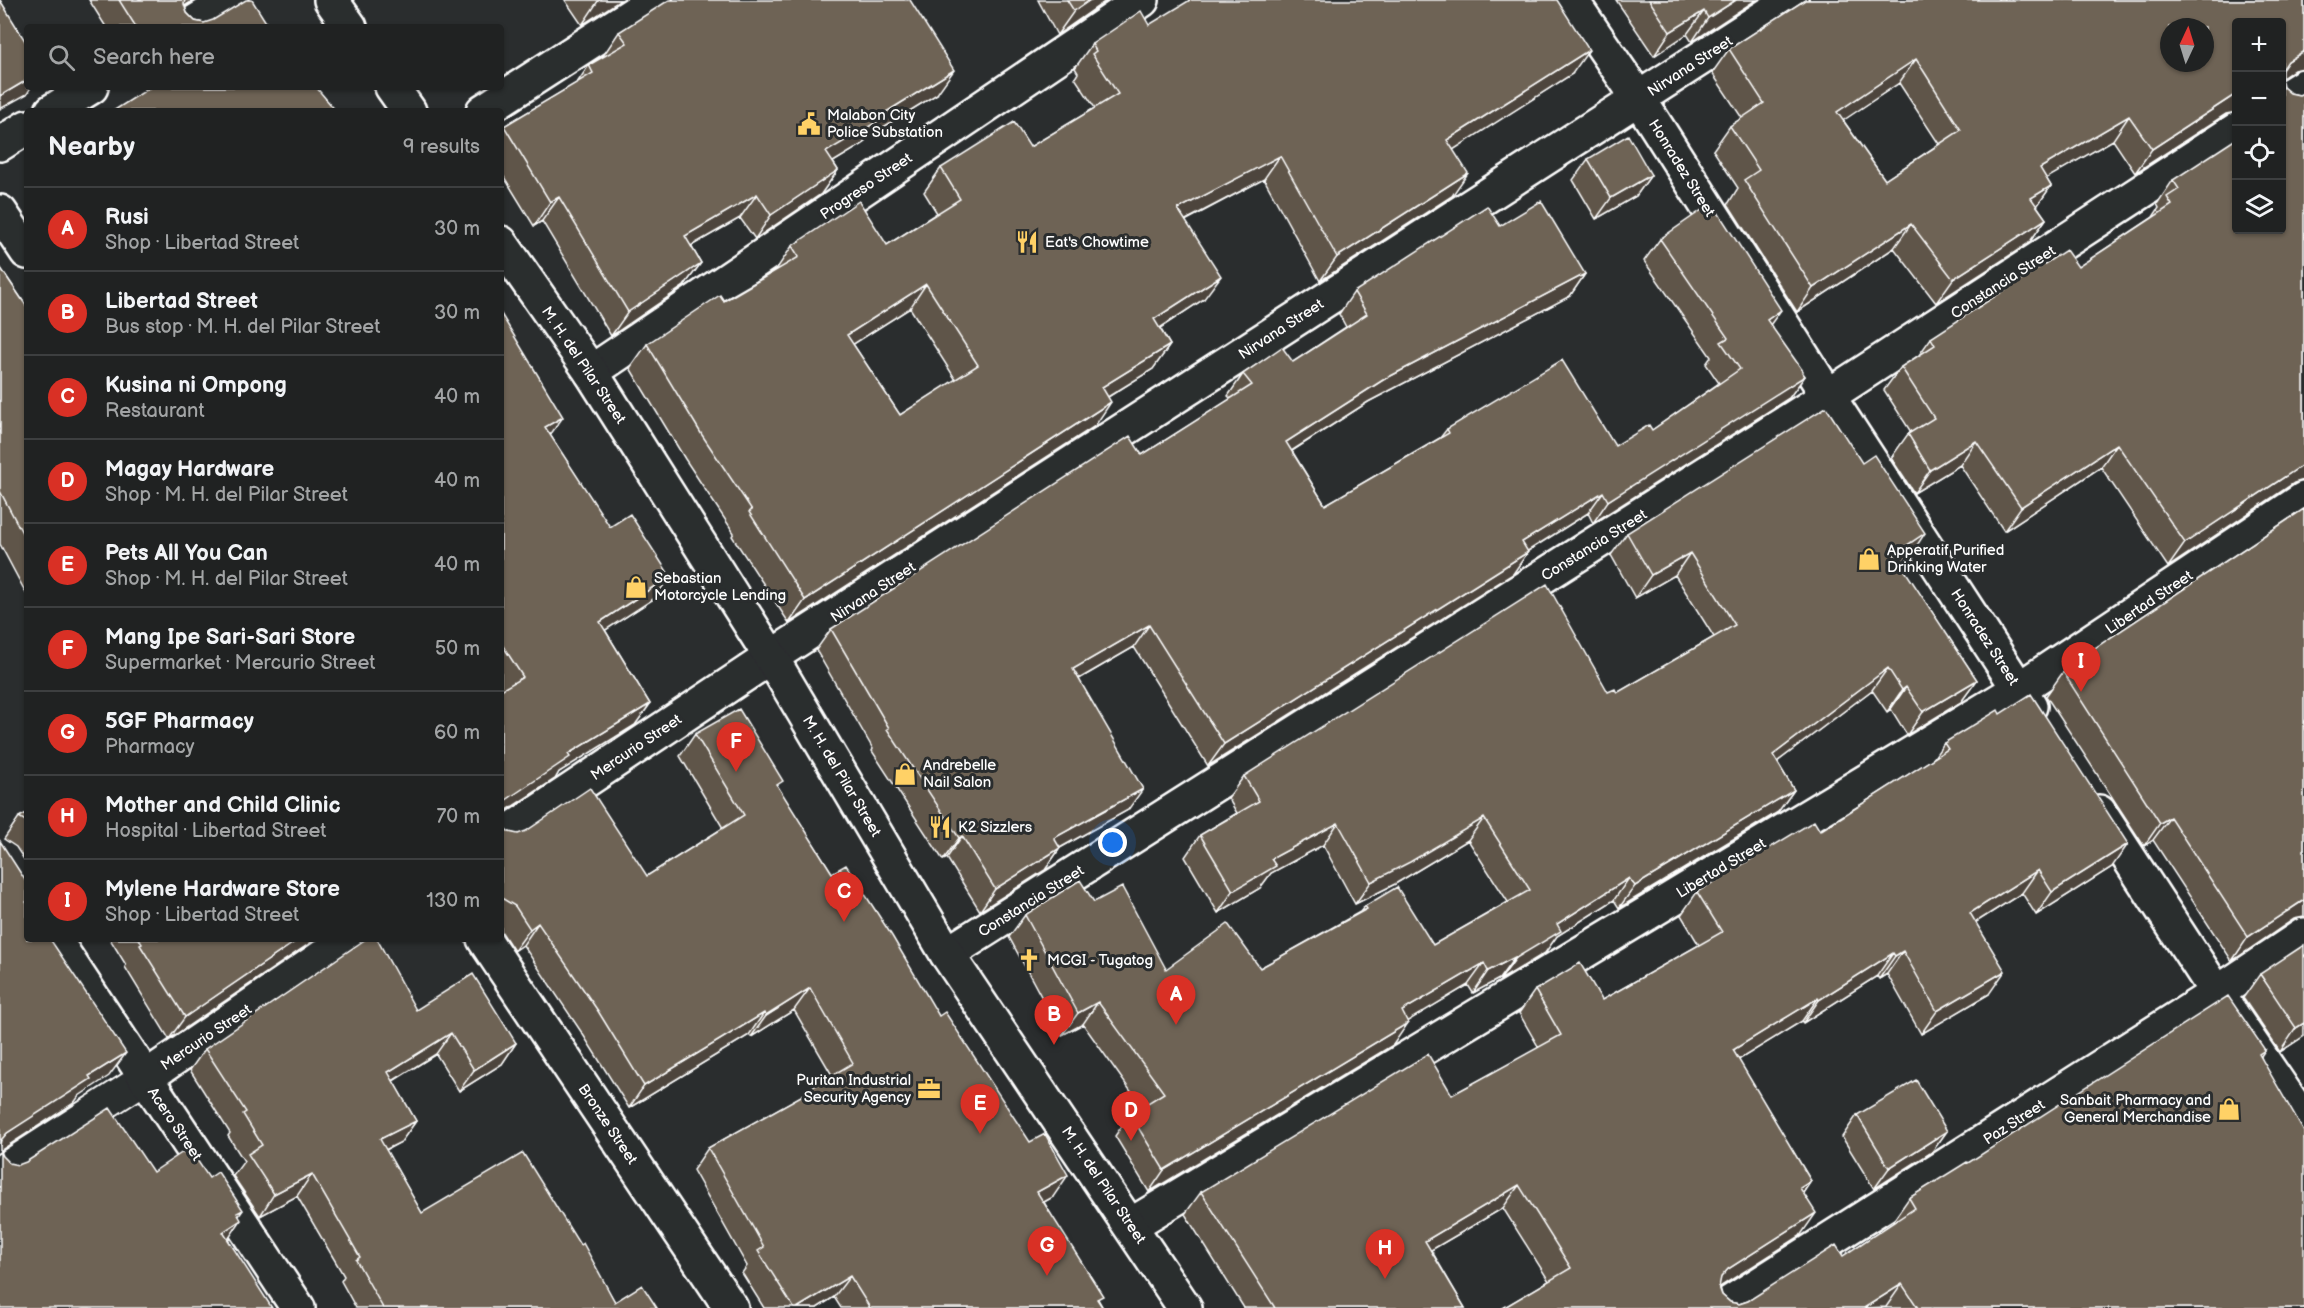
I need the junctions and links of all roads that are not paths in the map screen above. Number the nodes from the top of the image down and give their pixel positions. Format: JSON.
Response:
{"nodes":[{"id":1,"x":231,"y":0,"type":"edge"},
{"id":2,"x":331,"y":0,"type":"edge"},
{"id":3,"x":655,"y":0,"type":"edge"},
{"id":4,"x":1142,"y":0,"type":"edge"},
{"id":5,"x":1571,"y":0,"type":"edge"},
{"id":6,"x":1791,"y":0,"type":"edge"},
{"id":7,"x":192,"y":24,"type":"edge"},
{"id":8,"x":348,"y":24,"type":"edge"},
{"id":9,"x":2304,"y":86,"type":"edge"},
{"id":10,"x":86,"y":90,"type":"edge"},
{"id":11,"x":394,"y":90,"type":"edge"},
{"id":12,"x":2286,"y":97,"type":"edge"},
{"id":13,"x":1639,"y":99,"type":"junction"},
{"id":14,"x":57,"y":108,"type":"edge"},
{"id":15,"x":407,"y":108,"type":"edge"},
{"id":16,"x":488,"y":108,"type":"edge"},
{"id":17,"x":24,"y":129,"type":"edge"},
{"id":18,"x":2232,"y":133,"type":"edge"},
{"id":19,"x":0,"y":144,"type":"edge"},
{"id":20,"x":0,"y":212,"type":"edge"},
{"id":21,"x":504,"y":247,"type":"edge"},
{"id":22,"x":24,"y":248,"type":"edge"},
{"id":23,"x":591,"y":372,"type":"junction"},
{"id":24,"x":1828,"y":396,"type":"junction"},
{"id":25,"x":2304,"y":499,"type":"edge"},
{"id":26,"x":771,"y":657,"type":"junction"},
{"id":27,"x":2019,"y":688,"type":"junction"},
{"id":28,"x":2044,"y":728,"type":"edge"},
{"id":29,"x":2083,"y":787,"type":"edge"},
{"id":30,"x":504,"y":835,"type":"edge"},
{"id":31,"x":2304,"y":935,"type":"edge"},
{"id":32,"x":56,"y":942,"type":"edge"},
{"id":33,"x":345,"y":942,"type":"edge"},
{"id":34,"x":486,"y":942,"type":"edge"},
{"id":35,"x":947,"y":954,"type":"junction"},
{"id":36,"x":2217,"y":993,"type":"junction"},
{"id":37,"x":145,"y":1078,"type":"junction"},
{"id":38,"x":2304,"y":1120,"type":"edge"},
{"id":39,"x":0,"y":1171,"type":"edge"},
{"id":40,"x":1131,"y":1225,"type":"junction"},
{"id":41,"x":298,"y":1308,"type":"edge"},
{"id":42,"x":731,"y":1308,"type":"edge"},
{"id":43,"x":1185,"y":1308,"type":"edge"},
{"id":44,"x":1722,"y":1308,"type":"edge"}],
"edges":[{"from":1,"to":7,"type":"street"},
{"from":2,"to":8,"type":"street"},
{"from":3,"to":16,"type":"street"},
{"from":4,"to":23,"type":"street","name":"Progreso Street"},
{"from":5,"to":13,"type":"street","name":"Honradez Street"},
{"from":6,"to":13,"type":"street","name":"Nirvana Street"},
{"from":9,"to":12,"type":"street"},
{"from":10,"to":14,"type":"street"},
{"from":11,"to":15,"type":"street"},
{"from":13,"to":24,"type":"street","name":"Honradez Street"},
{"from":13,"to":26,"type":"street","name":"Nirvana Street"},
{"from":17,"to":19,"type":"street"},
{"from":18,"to":24,"type":"street","name":"Constancia Street"},
{"from":20,"to":22,"type":"street"},
{"from":21,"to":23,"type":"street","name":"M. H. del Pilar Street"},
{"from":23,"to":26,"type":"street","name":"M. H. del Pilar Street"},
{"from":24,"to":27,"type":"street","name":"Honradez Street"},
{"from":24,"to":35,"type":"street","name":"Constancia Street"},
{"from":25,"to":27,"type":"street","name":"Libertad Street"},
{"from":26,"to":30,"type":"street","name":"Mercurio Street"},
{"from":26,"to":35,"type":"street","name":"M. H. del Pilar Street"},
{"from":27,"to":28,"type":"street","name":"Honradez Street"},
{"from":27,"to":40,"type":"street","name":"Libertad Street"},
{"from":29,"to":36,"type":"street"},
{"from":31,"to":36,"type":"street","name":"Paz Street"},
{"from":32,"to":37,"type":"street","name":"Acero Street"},
{"from":33,"to":37,"type":"street","name":"Mercurio Street"},
{"from":34,"to":42,"type":"street","name":"Bronze Street"},
{"from":35,"to":40,"type":"street","name":"M. H. del Pilar Street"},
{"from":36,"to":38,"type":"street"},
{"from":36,"to":44,"type":"street","name":"Paz Street"},
{"from":37,"to":39,"type":"lane","name":"Mercurio Street"},
{"from":37,"to":41,"type":"street","name":"Acero Street"},
{"from":40,"to":43,"type":"street","name":"M. H. del Pilar Street"}]}
